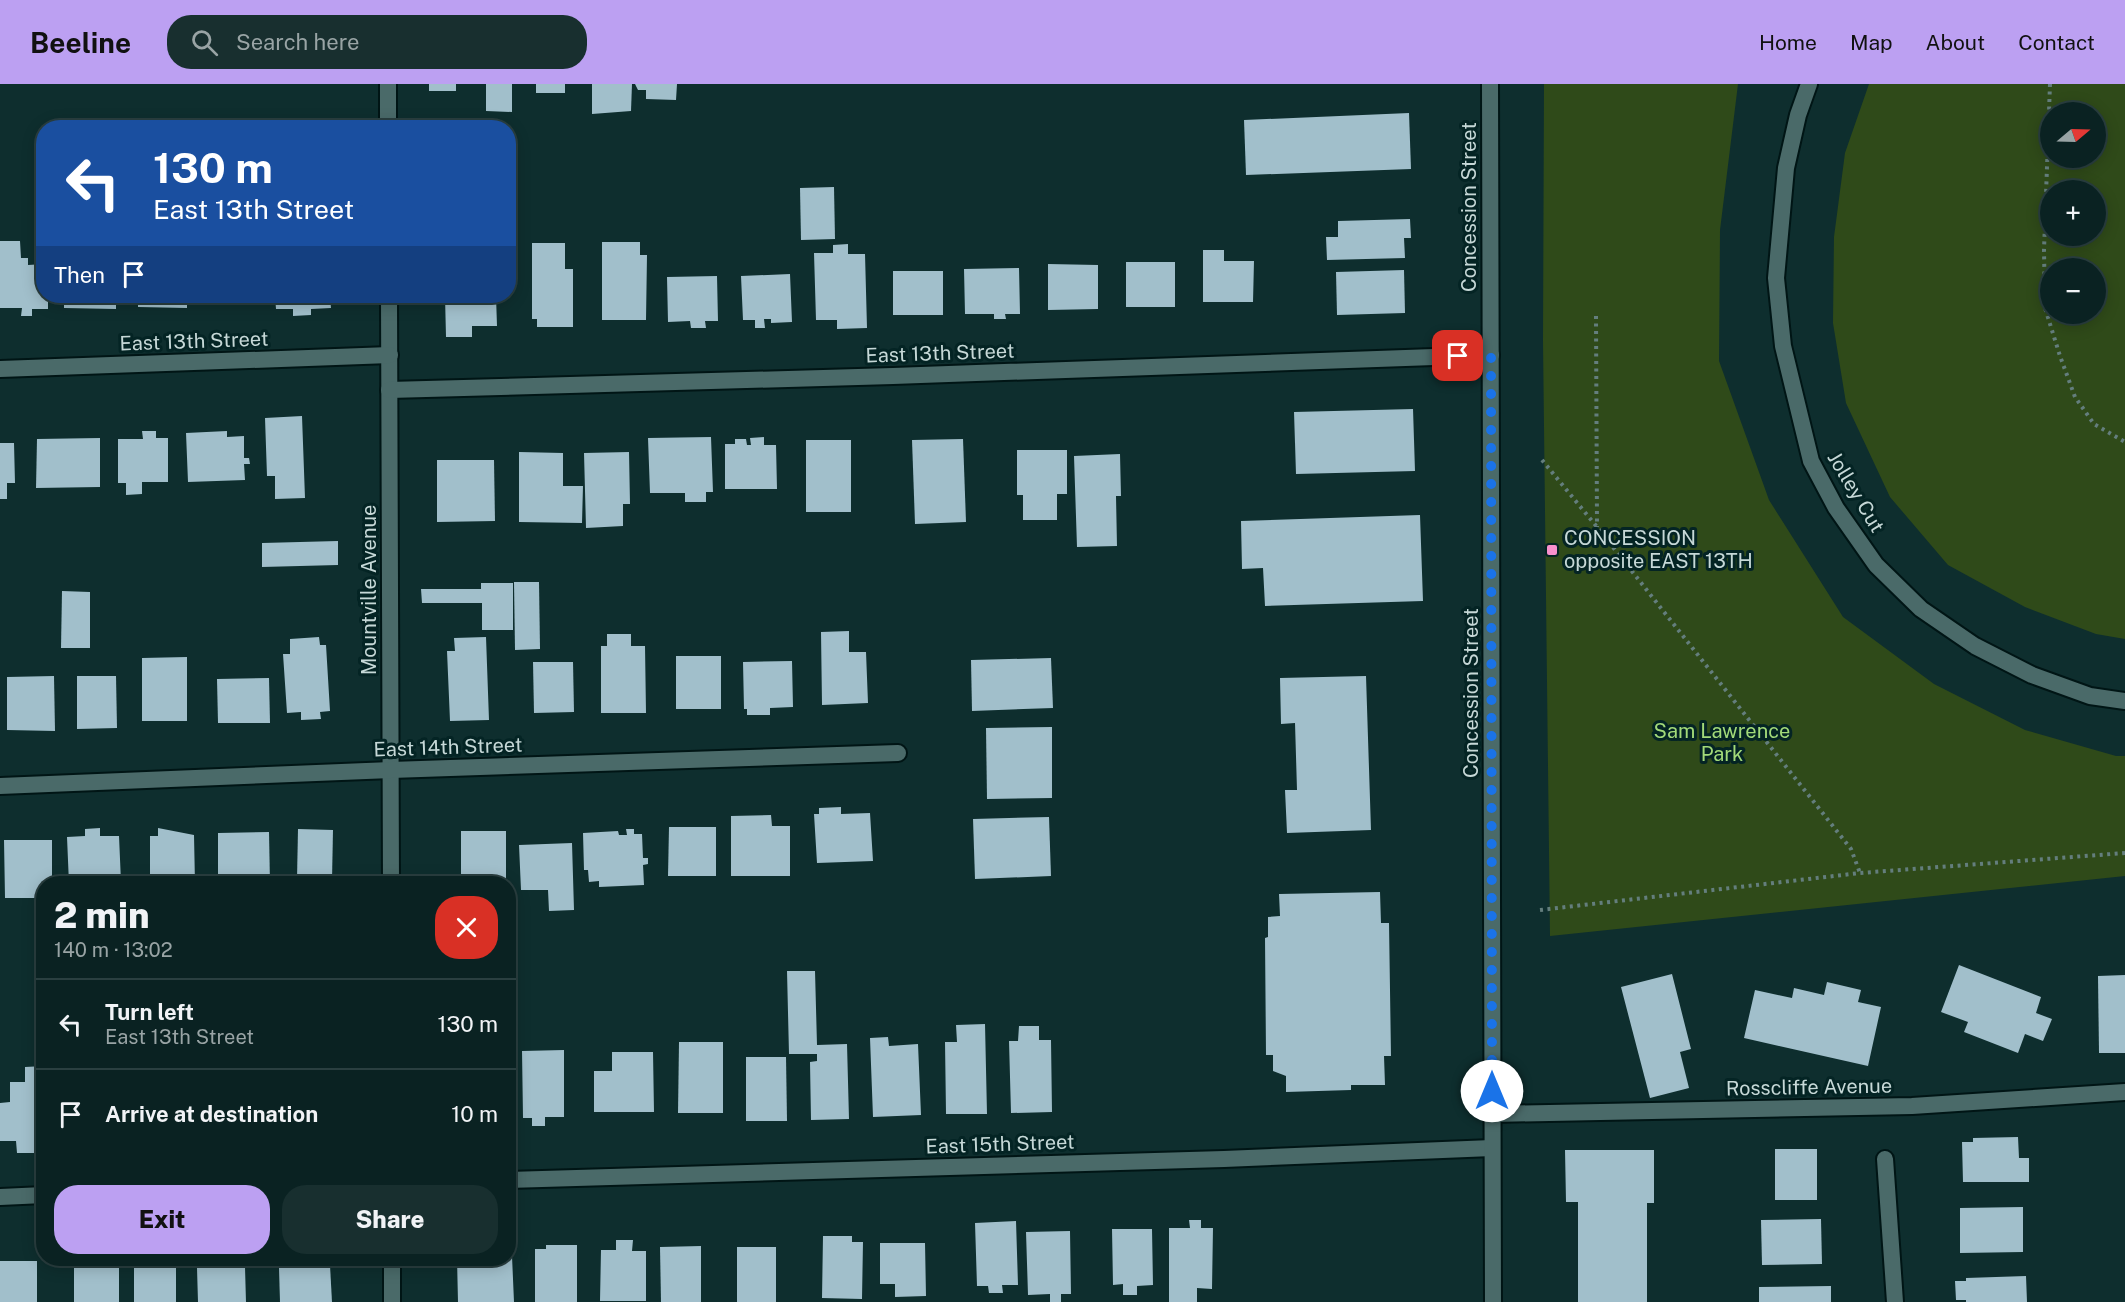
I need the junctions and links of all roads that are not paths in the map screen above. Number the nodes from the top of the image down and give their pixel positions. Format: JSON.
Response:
{"nodes":[{"id":1,"x":388,"y":84,"type":"edge"},
{"id":2,"x":1490,"y":84,"type":"edge"},
{"id":3,"x":1809,"y":84,"type":"edge"},
{"id":4,"x":388,"y":120,"type":"edge"},
{"id":5,"x":389,"y":303,"type":"edge"},
{"id":6,"x":390,"y":355,"type":"junction"},
{"id":7,"x":1491,"y":355,"type":"junction"},
{"id":8,"x":0,"y":369,"type":"edge"},
{"id":9,"x":390,"y":390,"type":"junction"},
{"id":10,"x":2125,"y":701,"type":"edge"},
{"id":11,"x":898,"y":753,"type":"dead end"},
{"id":12,"x":391,"y":770,"type":"junction"},
{"id":13,"x":0,"y":786,"type":"edge"},
{"id":14,"x":391,"y":876,"type":"edge"},
{"id":15,"x":2125,"y":1092,"type":"edge"},
{"id":16,"x":1492,"y":1114,"type":"junction"},
{"id":17,"x":1492,"y":1148,"type":"junction"},
{"id":18,"x":1885,"y":1159,"type":"dead end"},
{"id":19,"x":516,"y":1180,"type":"edge"},
{"id":20,"x":36,"y":1195,"type":"edge"},
{"id":21,"x":0,"y":1197,"type":"edge"},
{"id":22,"x":392,"y":1266,"type":"edge"},
{"id":23,"x":392,"y":1302,"type":"edge"},
{"id":24,"x":1493,"y":1302,"type":"edge"},
{"id":25,"x":1895,"y":1302,"type":"edge"}],
"edges":[{"from":1,"to":4,"type":"street"},
{"from":2,"to":7,"type":"street","name":"Concession Street"},
{"from":3,"to":10,"type":"street","name":"Jolley Cut"},
{"from":5,"to":6,"type":"street","name":"Mountville Avenue"},
{"from":6,"to":8,"type":"street","name":"East 13th Street"},
{"from":6,"to":9,"type":"street","name":"Mountville Avenue"},
{"from":7,"to":9,"type":"street","name":"East 13th Street"},
{"from":7,"to":16,"type":"street","name":"Concession Street"},
{"from":9,"to":12,"type":"street","name":"Mountville Avenue"},
{"from":11,"to":12,"type":"street","name":"East 14th Street"},
{"from":12,"to":13,"type":"street","name":"East 14th Street"},
{"from":12,"to":14,"type":"street","name":"Mountville Avenue"},
{"from":15,"to":16,"type":"street","name":"Rosscliffe Avenue"},
{"from":16,"to":17,"type":"street","name":"Concession Street"},
{"from":17,"to":19,"type":"street","name":"East 15th Street"},
{"from":17,"to":24,"type":"street","name":"Concession Street"},
{"from":18,"to":25,"type":"street"},
{"from":20,"to":21,"type":"street"},
{"from":22,"to":23,"type":"street"}]}
